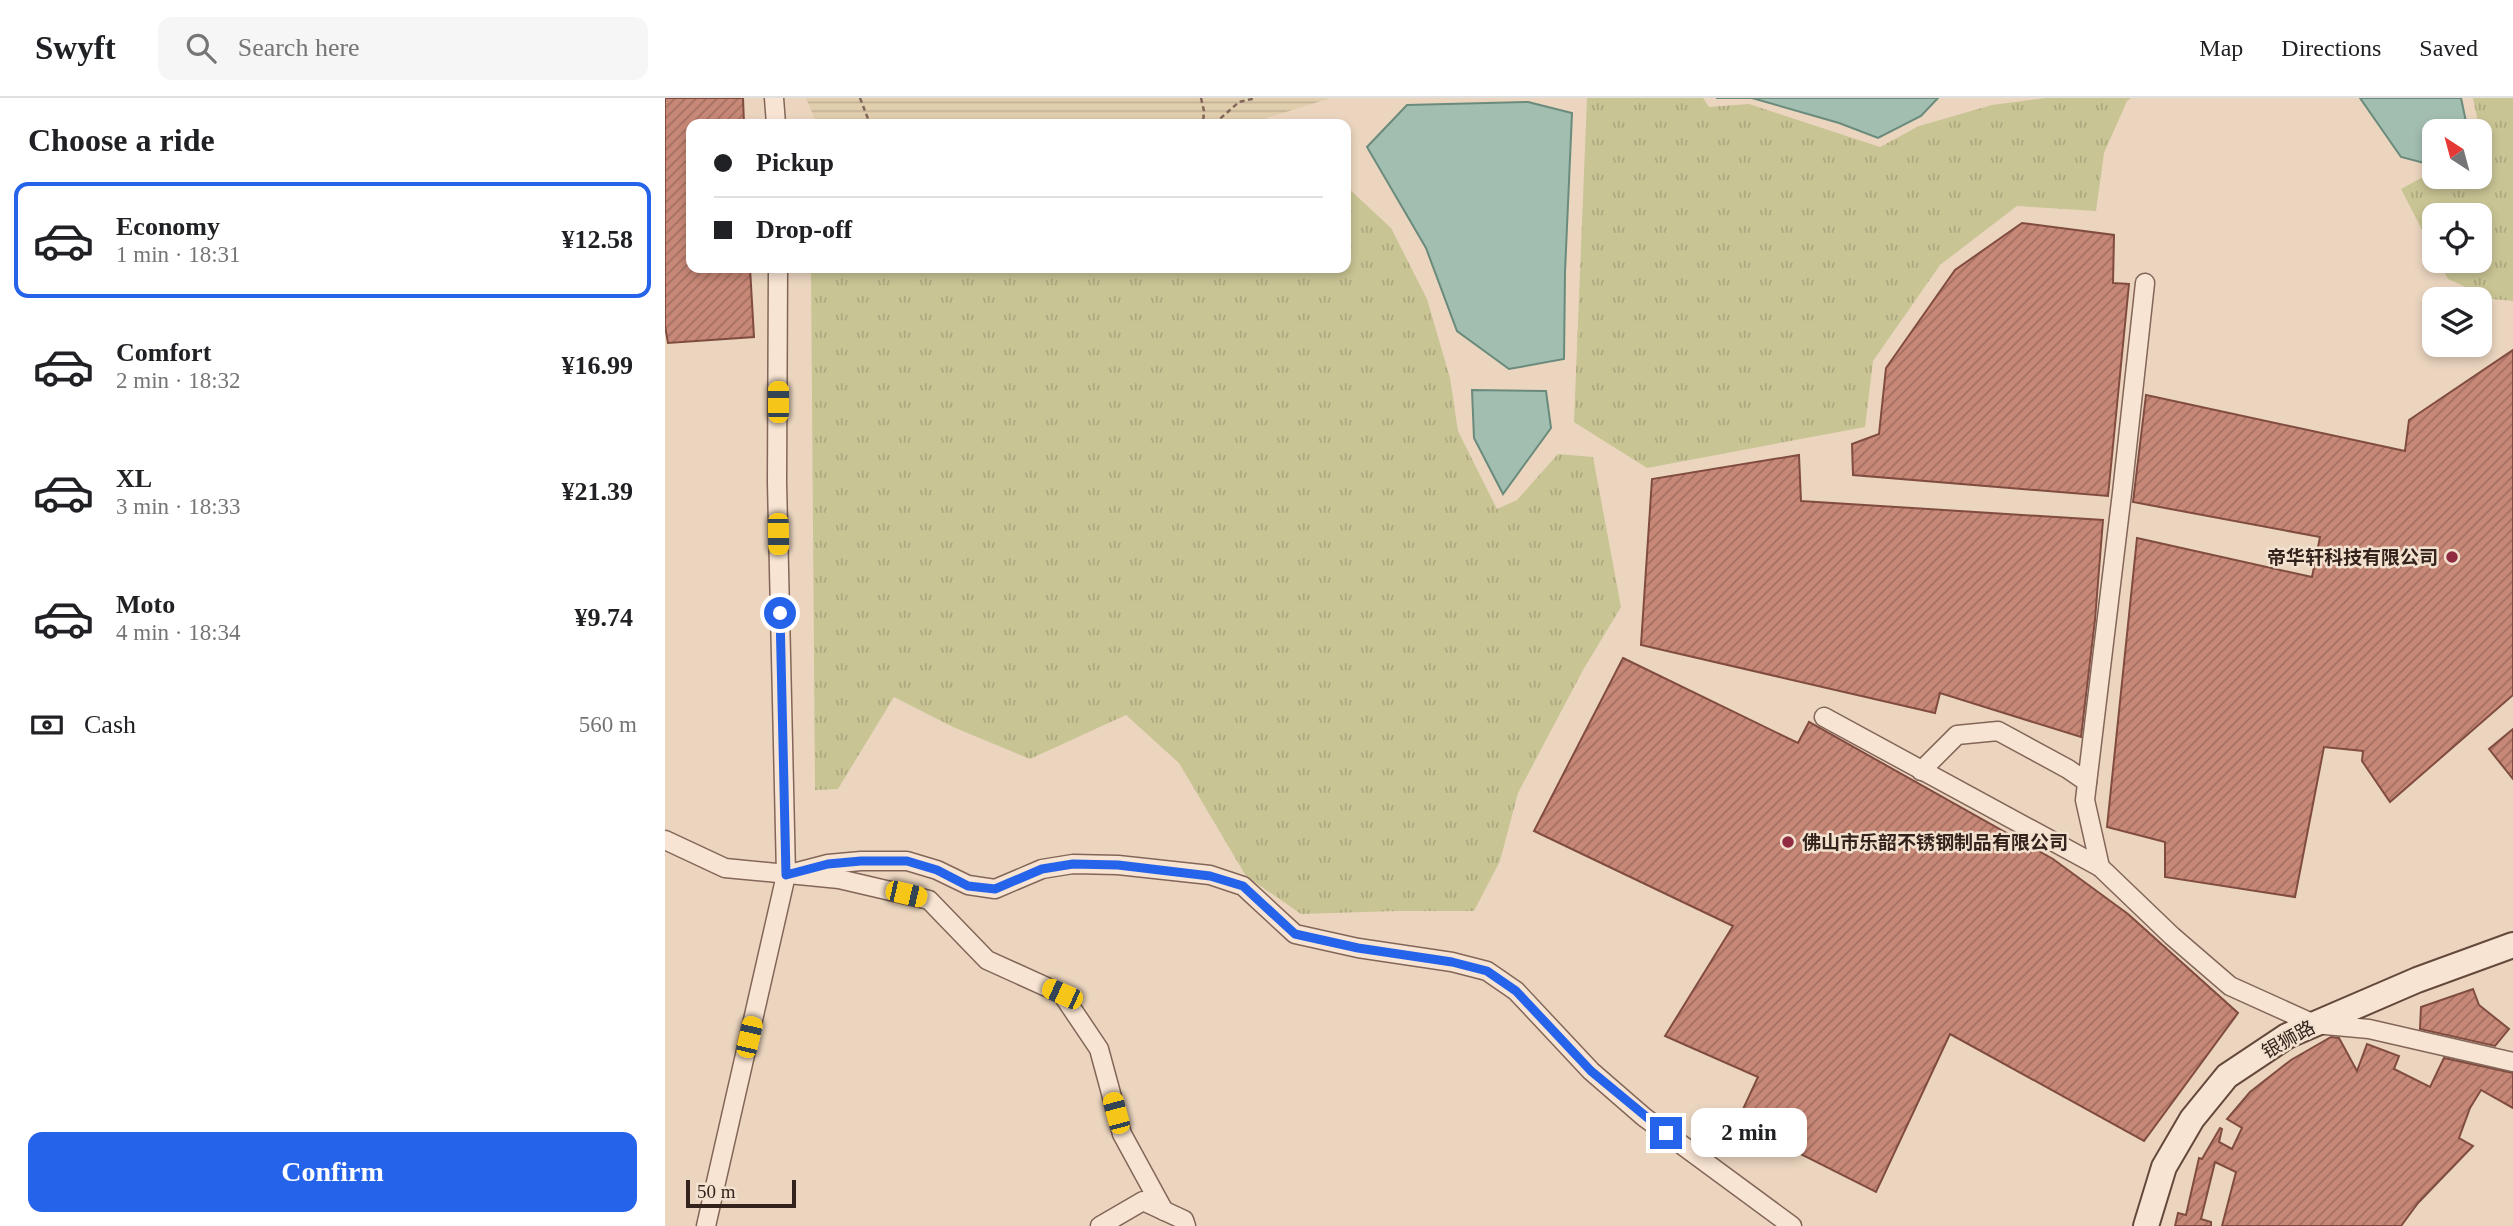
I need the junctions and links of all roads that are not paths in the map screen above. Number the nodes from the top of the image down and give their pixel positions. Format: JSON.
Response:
{"nodes":[{"id":1,"x":775,"y":98,"type":"edge"},
{"id":2,"x":776,"y":119,"type":"edge"},
{"id":3,"x":778,"y":273,"type":"edge"},
{"id":4,"x":2145,"y":282,"type":"dead end"},
{"id":5,"x":1824,"y":717,"type":"dead end"},
{"id":6,"x":1921,"y":771,"type":"junction"},
{"id":7,"x":2087,"y":782,"type":"junction"},
{"id":8,"x":665,"y":840,"type":"edge"},
{"id":9,"x":2100,"y":867,"type":"junction"},
{"id":10,"x":786,"y":875,"type":"junction"},
{"id":11,"x":2513,"y":944,"type":"edge"},
{"id":12,"x":2314,"y":1024,"type":"junction"},
{"id":13,"x":2513,"y":1062,"type":"edge"},
{"id":14,"x":1164,"y":1211,"type":"junction"},
{"id":15,"x":706,"y":1226,"type":"edge"},
{"id":16,"x":1100,"y":1226,"type":"edge"},
{"id":17,"x":1186,"y":1226,"type":"edge"},
{"id":18,"x":1792,"y":1226,"type":"edge"},
{"id":19,"x":2146,"y":1226,"type":"edge"}],
"edges":[{"from":1,"to":2,"type":"street"},
{"from":3,"to":10,"type":"street"},
{"from":4,"to":7,"type":"street"},
{"from":5,"to":6,"type":"street"},
{"from":6,"to":7,"type":"street"},
{"from":6,"to":9,"type":"street"},
{"from":7,"to":9,"type":"street"},
{"from":8,"to":10,"type":"street"},
{"from":9,"to":12,"type":"street"},
{"from":10,"to":14,"type":"street"},
{"from":10,"to":15,"type":"street"},
{"from":10,"to":18,"type":"street"},
{"from":11,"to":12,"type":"main road","name":"银狮路"},
{"from":12,"to":13,"type":"street"},
{"from":12,"to":19,"type":"main road","name":"银狮路"},
{"from":14,"to":16,"type":"street"},
{"from":14,"to":17,"type":"street"}]}
